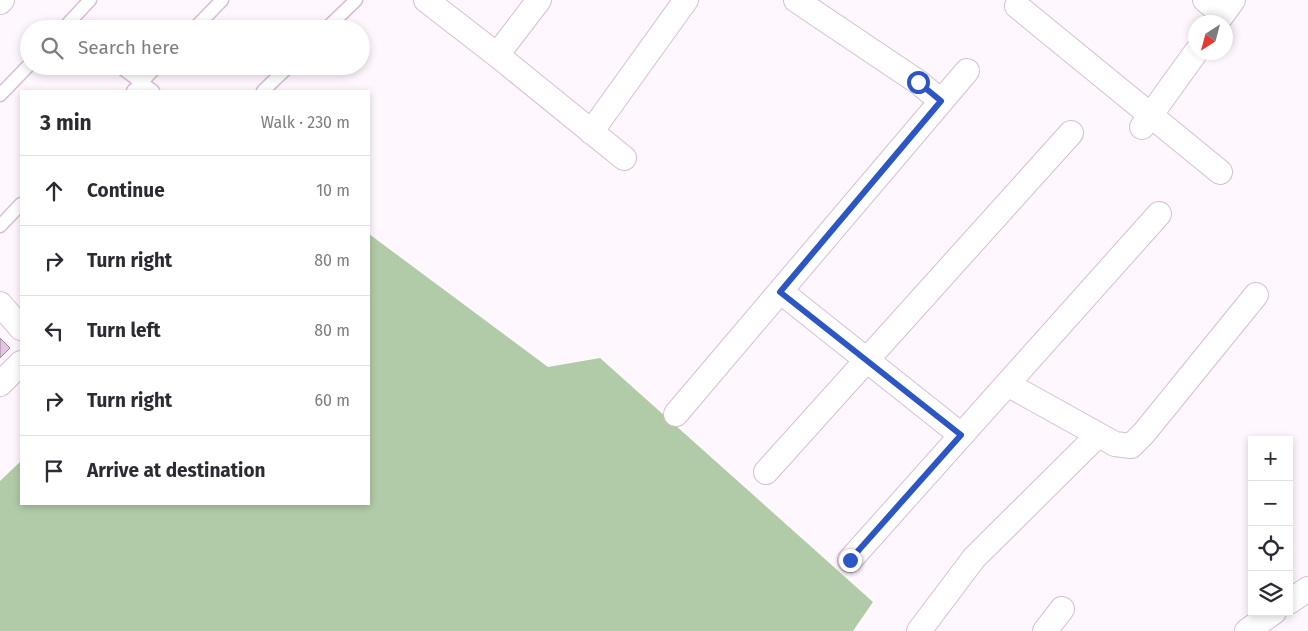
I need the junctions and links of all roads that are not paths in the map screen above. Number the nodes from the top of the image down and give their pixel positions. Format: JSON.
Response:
{"nodes":[{"id":1,"x":90,"y":0,"type":"edge"},
{"id":2,"x":222,"y":0,"type":"edge"},
{"id":3,"x":356,"y":0,"type":"edge"},
{"id":4,"x":426,"y":0,"type":"edge"},
{"id":5,"x":539,"y":0,"type":"edge"},
{"id":6,"x":686,"y":0,"type":"edge"},
{"id":7,"x":796,"y":0,"type":"edge"},
{"id":8,"x":1017,"y":6,"type":"dead end"},
{"id":9,"x":824,"y":8,"type":"edge"},
{"id":10,"x":72,"y":20,"type":"edge"},
{"id":11,"x":203,"y":20,"type":"edge"},
{"id":12,"x":335,"y":20,"type":"edge"},
{"id":13,"x":497,"y":55,"type":"junction"},
{"id":14,"x":1190,"y":60,"type":"edge"},
{"id":15,"x":967,"y":71,"type":"dead end"},
{"id":16,"x":20,"y":74,"type":"edge"},
{"id":17,"x":127,"y":75,"type":"edge"},
{"id":18,"x":148,"y":75,"type":"edge"},
{"id":19,"x":280,"y":75,"type":"edge"},
{"id":20,"x":137,"y":87,"type":"edge"},
{"id":21,"x":264,"y":90,"type":"edge"},
{"id":22,"x":0,"y":95,"type":"edge"},
{"id":23,"x":941,"y":101,"type":"junction"},
{"id":24,"x":1146,"y":121,"type":"junction"},
{"id":25,"x":591,"y":132,"type":"junction"},
{"id":26,"x":1071,"y":133,"type":"dead end"},
{"id":27,"x":624,"y":158,"type":"dead end"},
{"id":28,"x":1220,"y":172,"type":"dead end"},
{"id":29,"x":20,"y":205,"type":"edge"},
{"id":30,"x":1159,"y":214,"type":"dead end"},
{"id":31,"x":0,"y":226,"type":"edge"},
{"id":32,"x":780,"y":292,"type":"junction"},
{"id":33,"x":1256,"y":295,"type":"dead end"},
{"id":34,"x":0,"y":304,"type":"edge"},
{"id":35,"x":20,"y":327,"type":"edge"},
{"id":36,"x":867,"y":360,"type":"junction"},
{"id":37,"x":20,"y":364,"type":"edge"},
{"id":38,"x":0,"y":384,"type":"edge"},
{"id":39,"x":1007,"y":384,"type":"junction"},
{"id":40,"x":676,"y":414,"type":"dead end"},
{"id":41,"x":961,"y":435,"type":"junction"},
{"id":42,"x":1098,"y":435,"type":"junction"},
{"id":43,"x":766,"y":472,"type":"dead end"},
{"id":44,"x":850,"y":560,"type":"dead end"},
{"id":45,"x":1308,"y":589,"type":"edge"},
{"id":46,"x":1293,"y":599,"type":"edge"},
{"id":47,"x":1062,"y":609,"type":"dead end"},
{"id":48,"x":1268,"y":616,"type":"edge"},
{"id":49,"x":919,"y":631,"type":"edge"},
{"id":50,"x":1045,"y":631,"type":"edge"},
{"id":51,"x":1247,"y":631,"type":"edge"}],
"edges":[{"from":1,"to":10,"type":"lane"},
{"from":2,"to":11,"type":"lane"},
{"from":3,"to":12,"type":"lane"},
{"from":4,"to":13,"type":"street"},
{"from":5,"to":13,"type":"street"},
{"from":6,"to":25,"type":"street"},
{"from":7,"to":9,"type":"street"},
{"from":8,"to":24,"type":"street"},
{"from":9,"to":23,"type":"street"},
{"from":13,"to":25,"type":"street"},
{"from":14,"to":24,"type":"street"},
{"from":15,"to":23,"type":"street"},
{"from":16,"to":22,"type":"lane"},
{"from":17,"to":20,"type":"lane"},
{"from":18,"to":20,"type":"lane"},
{"from":19,"to":21,"type":"lane"},
{"from":23,"to":32,"type":"street"},
{"from":24,"to":28,"type":"street"},
{"from":25,"to":27,"type":"street"},
{"from":26,"to":36,"type":"street"},
{"from":29,"to":31,"type":"lane"},
{"from":30,"to":39,"type":"street"},
{"from":32,"to":36,"type":"street"},
{"from":32,"to":40,"type":"street"},
{"from":33,"to":42,"type":"street"},
{"from":34,"to":35,"type":"street"},
{"from":36,"to":41,"type":"street"},
{"from":36,"to":43,"type":"street"},
{"from":37,"to":38,"type":"street"},
{"from":39,"to":41,"type":"street"},
{"from":39,"to":42,"type":"street"},
{"from":41,"to":44,"type":"street"},
{"from":42,"to":49,"type":"street"},
{"from":45,"to":46,"type":"street"},
{"from":47,"to":50,"type":"street"},
{"from":48,"to":51,"type":"street"}]}
